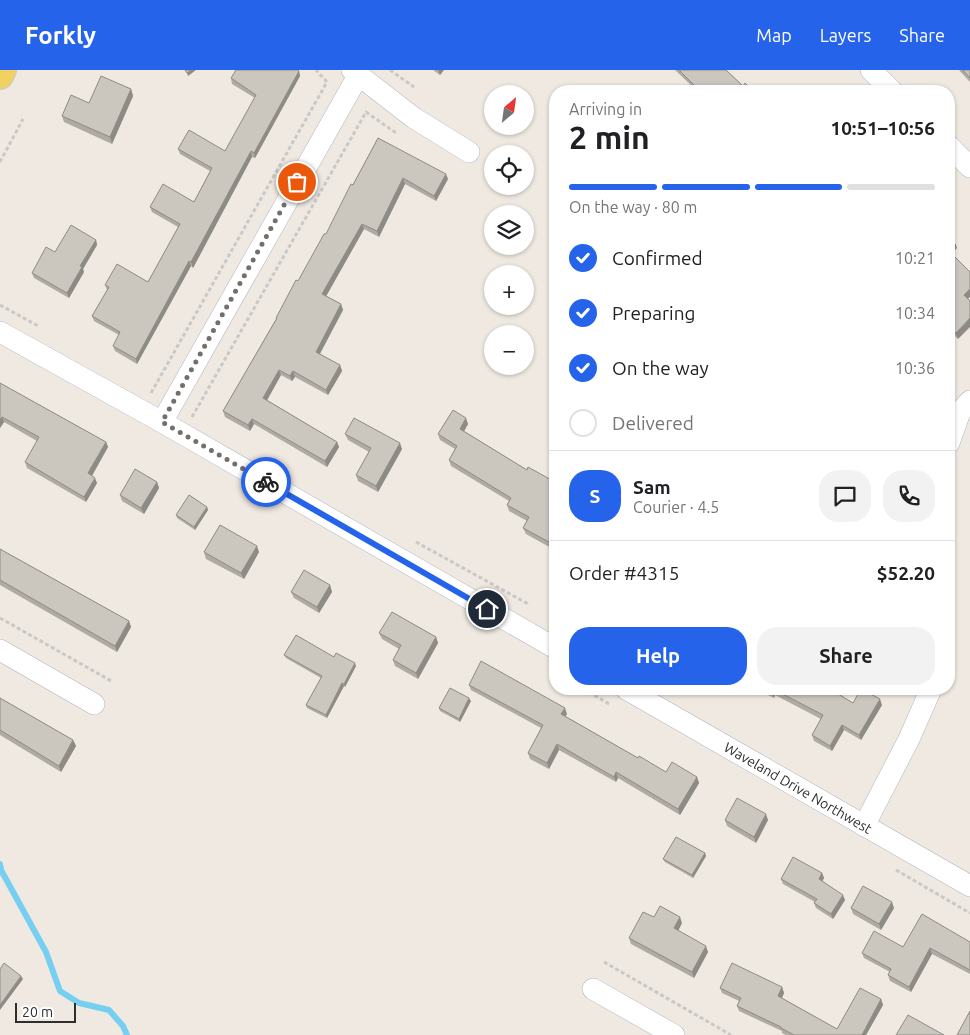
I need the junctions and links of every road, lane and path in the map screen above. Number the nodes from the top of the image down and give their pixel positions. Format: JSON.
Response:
{"nodes":[{"id":1,"x":3,"y":70,"type":"edge"},
{"id":2,"x":316,"y":70,"type":"edge"},
{"id":3,"x":390,"y":70,"type":"edge"},
{"id":4,"x":870,"y":70,"type":"edge"},
{"id":5,"x":355,"y":73,"type":"edge"},
{"id":6,"x":0,"y":76,"type":"edge"},
{"id":7,"x":886,"y":85,"type":"edge"},
{"id":8,"x":414,"y":88,"type":"dead end"},
{"id":9,"x":23,"y":119,"type":"dead end"},
{"id":10,"x":400,"y":136,"type":"dead end"},
{"id":11,"x":469,"y":152,"type":"dead end"},
{"id":12,"x":955,"y":152,"type":"edge"},
{"id":13,"x":0,"y":162,"type":"edge"},
{"id":14,"x":970,"y":167,"type":"edge"},
{"id":15,"x":0,"y":304,"type":"edge"},
{"id":16,"x":40,"y":327,"type":"dead end"},
{"id":17,"x":0,"y":332,"type":"edge"},
{"id":18,"x":970,"y":401,"type":"edge"},
{"id":19,"x":141,"y":411,"type":"junction"},
{"id":20,"x":162,"y":422,"type":"junction"},
{"id":21,"x":955,"y":426,"type":"edge"},
{"id":22,"x":182,"y":434,"type":"junction"},
{"id":23,"x":412,"y":540,"type":"dead end"},
{"id":24,"x":530,"y":605,"type":"dead end"},
{"id":25,"x":0,"y":618,"type":"edge"},
{"id":26,"x":549,"y":645,"type":"edge"},
{"id":27,"x":0,"y":650,"type":"edge"},
{"id":28,"x":113,"y":682,"type":"dead end"},
{"id":29,"x":636,"y":695,"type":"edge"},
{"id":30,"x":928,"y":695,"type":"edge"},
{"id":31,"x":94,"y":704,"type":"dead end"},
{"id":32,"x":864,"y":826,"type":"junction"},
{"id":33,"x":896,"y":870,"type":"dead end"},
{"id":34,"x":970,"y":886,"type":"edge"},
{"id":35,"x":970,"y":913,"type":"edge"},
{"id":36,"x":604,"y":962,"type":"dead end"},
{"id":37,"x":593,"y":990,"type":"dead end"},
{"id":38,"x":674,"y":1035,"type":"edge"},
{"id":39,"x":731,"y":1035,"type":"edge"}],
"edges":[{"from":1,"to":6,"type":"main road"},
{"from":2,"to":19,"type":"path"},
{"from":3,"to":8,"type":"path"},
{"from":4,"to":7,"type":"street"},
{"from":5,"to":11,"type":"street"},
{"from":5,"to":20,"type":"street"},
{"from":9,"to":13,"type":"path"},
{"from":10,"to":22,"type":"path"},
{"from":12,"to":14,"type":"street"},
{"from":15,"to":16,"type":"path"},
{"from":17,"to":19,"type":"street"},
{"from":18,"to":21,"type":"street"},
{"from":19,"to":20,"type":"street"},
{"from":20,"to":22,"type":"street"},
{"from":22,"to":26,"type":"street"},
{"from":23,"to":24,"type":"path"},
{"from":25,"to":28,"type":"path"},
{"from":27,"to":31,"type":"street"},
{"from":29,"to":32,"type":"street","name":"Waveland Drive Northwest"},
{"from":30,"to":32,"type":"street"},
{"from":32,"to":34,"type":"street","name":"Waveland Drive Northwest"},
{"from":33,"to":35,"type":"path"},
{"from":36,"to":39,"type":"path"},
{"from":37,"to":38,"type":"street"}]}
